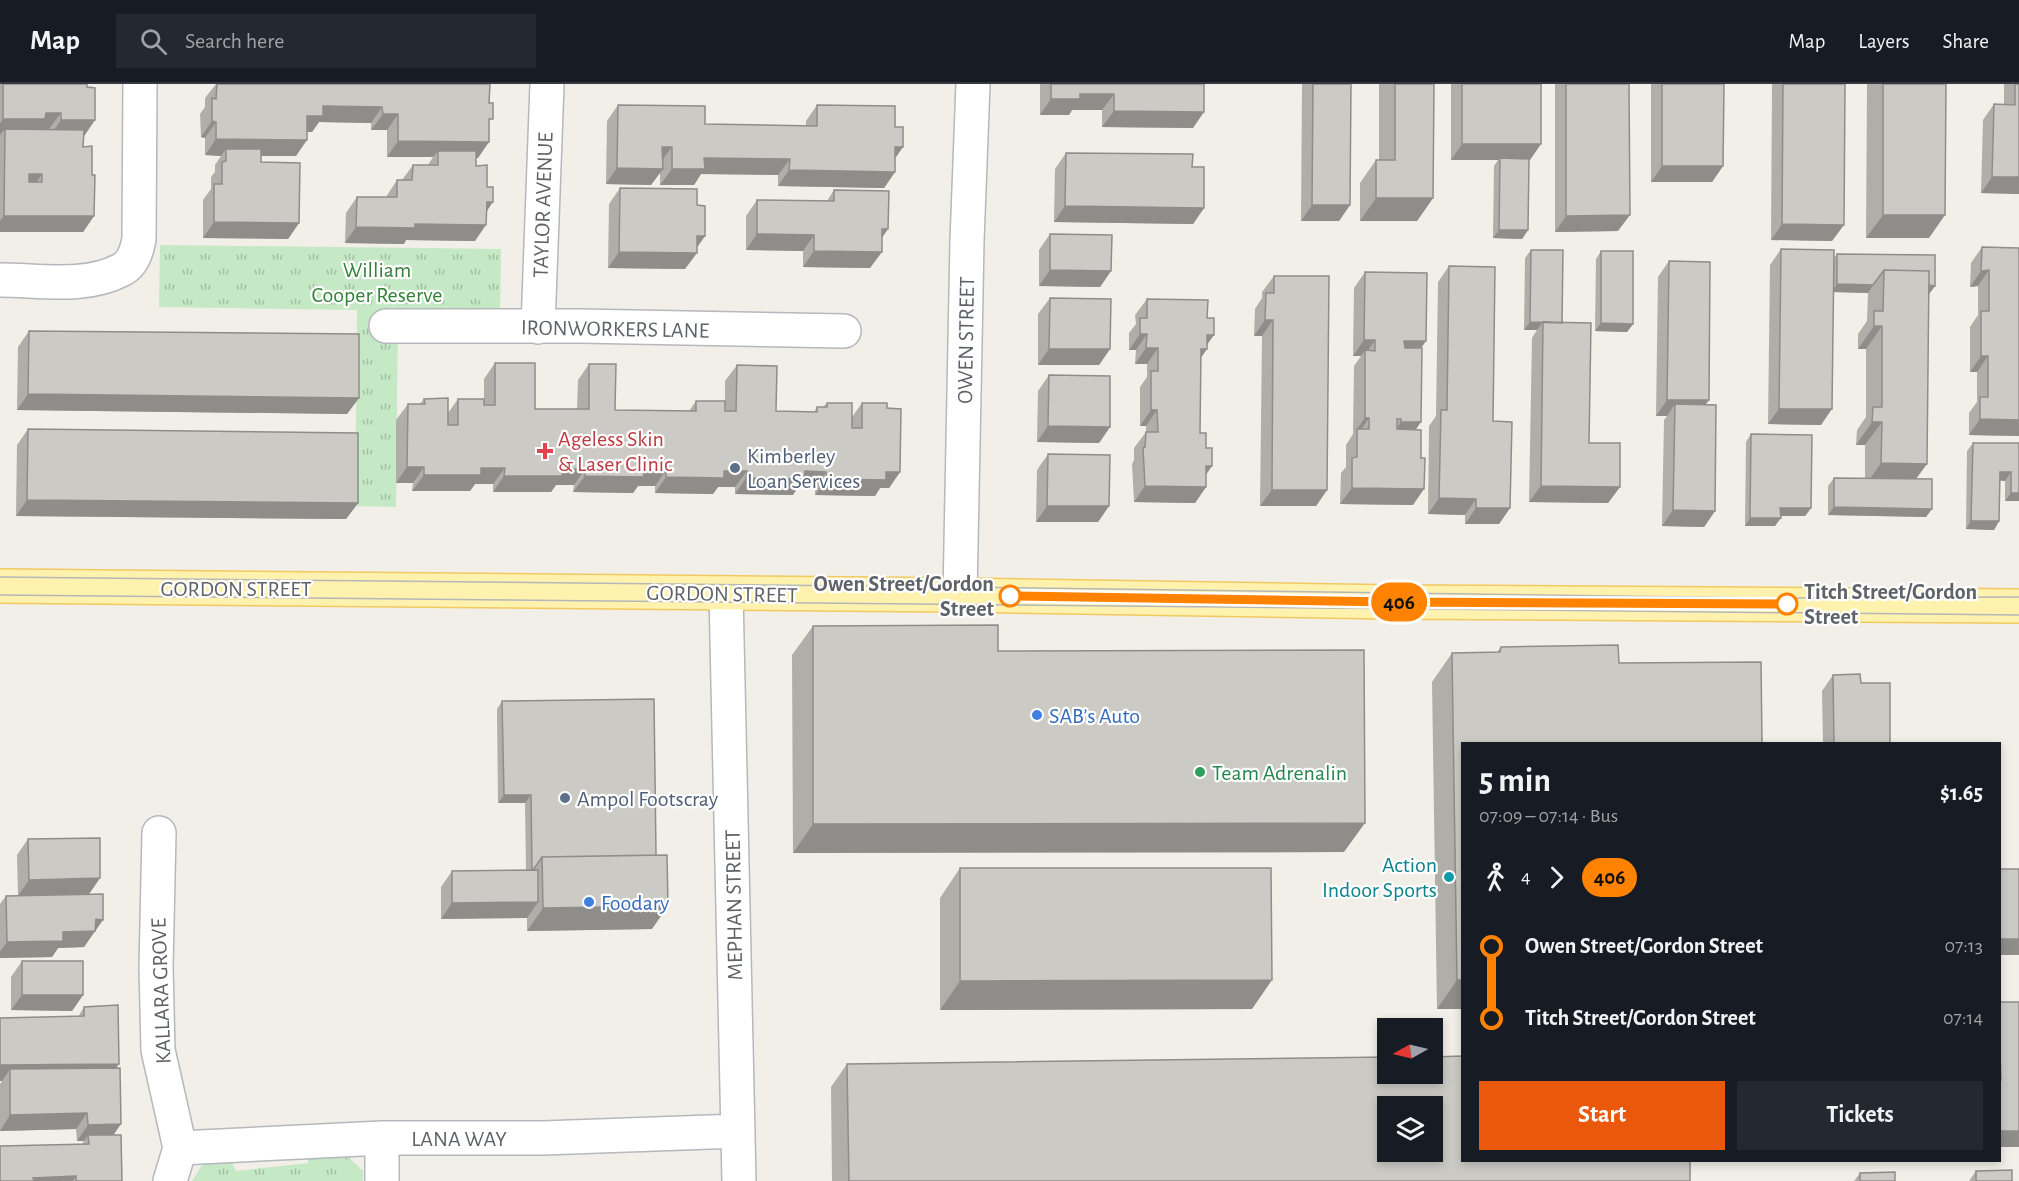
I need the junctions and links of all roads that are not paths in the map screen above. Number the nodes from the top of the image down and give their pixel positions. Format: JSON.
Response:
{"nodes":[{"id":1,"x":140,"y":84,"type":"edge"},
{"id":2,"x":547,"y":84,"type":"edge"},
{"id":3,"x":974,"y":84,"type":"edge"},
{"id":4,"x":0,"y":280,"type":"edge"},
{"id":5,"x":386,"y":326,"type":"dead end"},
{"id":6,"x":538,"y":327,"type":"junction"},
{"id":7,"x":844,"y":331,"type":"dead end"},
{"id":8,"x":0,"y":586,"type":"edge"},
{"id":9,"x":726,"y":593,"type":"junction"},
{"id":10,"x":960,"y":595,"type":"junction"},
{"id":11,"x":2019,"y":606,"type":"edge"},
{"id":12,"x":159,"y":833,"type":"dead end"},
{"id":13,"x":738,"y":1131,"type":"junction"},
{"id":14,"x":382,"y":1138,"type":"junction"},
{"id":15,"x":180,"y":1148,"type":"junction"},
{"id":16,"x":170,"y":1181,"type":"edge"},
{"id":17,"x":382,"y":1181,"type":"edge"},
{"id":18,"x":739,"y":1181,"type":"edge"}],
"edges":[{"from":1,"to":4,"type":"street"},
{"from":2,"to":6,"type":"street","name":"TAYLOR AVENUE"},
{"from":3,"to":10,"type":"street","name":"OWEN STREET"},
{"from":5,"to":6,"type":"street","name":"IRONWORKERS LANE"},
{"from":6,"to":7,"type":"street","name":"IRONWORKERS LANE"},
{"from":8,"to":9,"type":"main road","name":"GORDON STREET"},
{"from":9,"to":10,"type":"main road","name":"GORDON STREET"},
{"from":9,"to":13,"type":"street","name":"MEPHAN STREET"},
{"from":10,"to":11,"type":"main road","name":"GORDON STREET"},
{"from":12,"to":15,"type":"street","name":"KALLARA GROVE"},
{"from":13,"to":14,"type":"street","name":"LANA WAY"},
{"from":13,"to":18,"type":"street","name":"MEPHAN STREET"},
{"from":14,"to":15,"type":"street","name":"LANA WAY"},
{"from":14,"to":17,"type":"street"},
{"from":15,"to":16,"type":"street","name":"KALLARA GROVE"}]}
